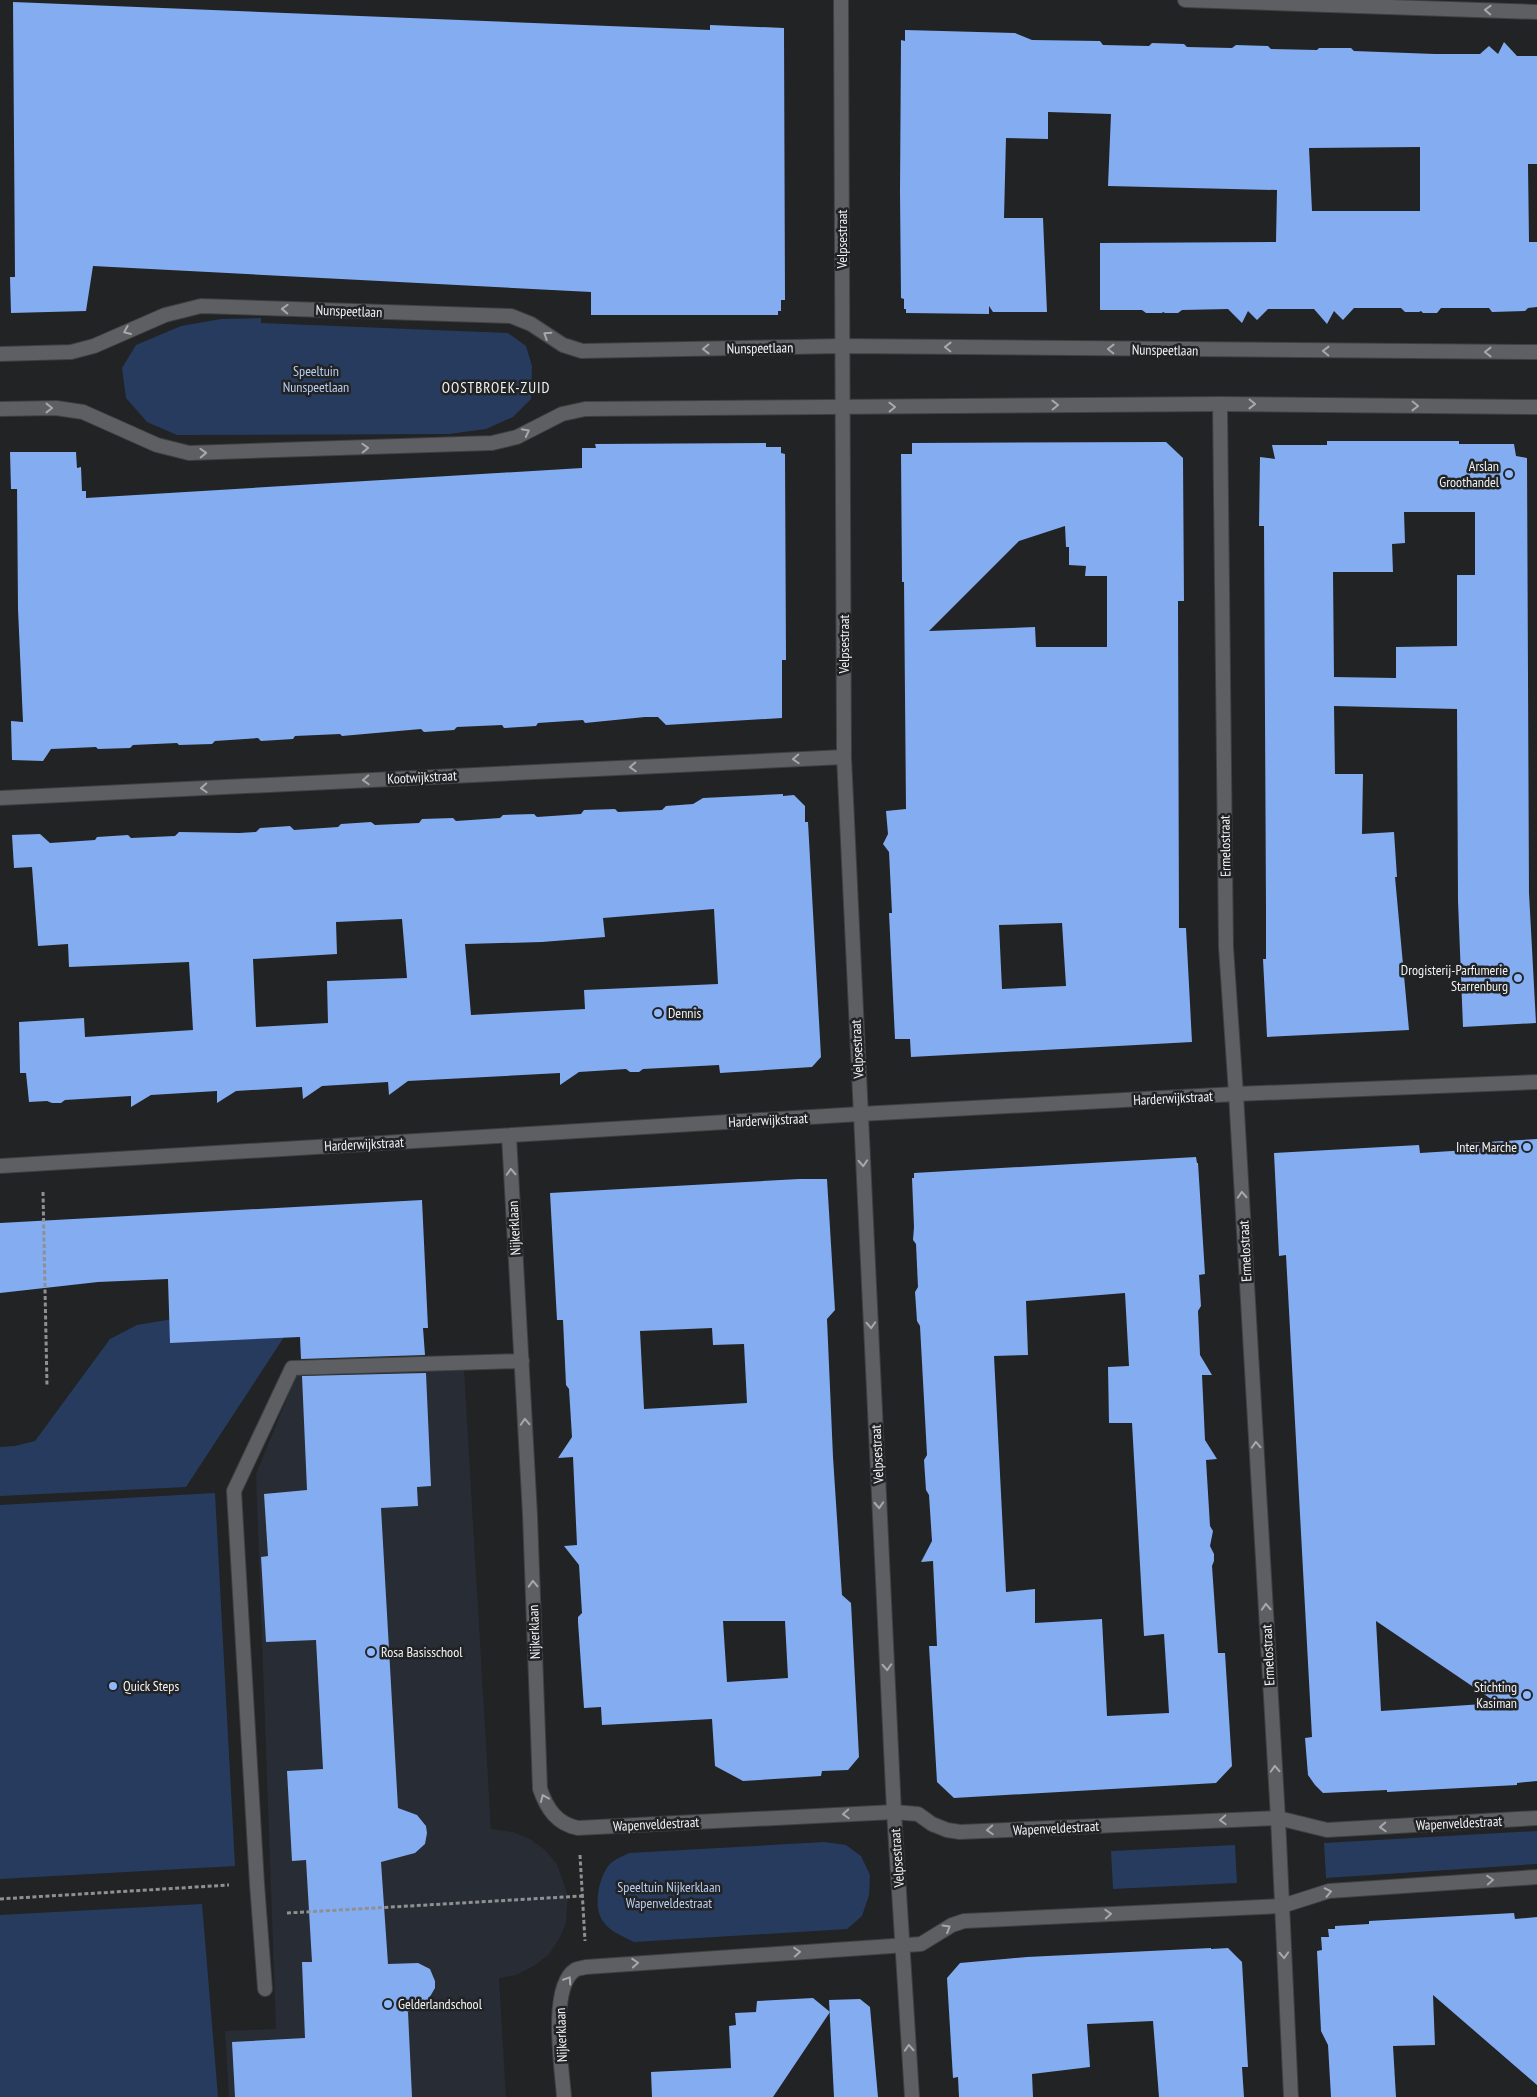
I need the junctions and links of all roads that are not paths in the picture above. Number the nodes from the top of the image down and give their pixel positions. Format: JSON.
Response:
{"nodes":[{"id":1,"x":841,"y":0,"type":"edge"},
{"id":2,"x":1185,"y":0,"type":"edge"},
{"id":3,"x":1537,"y":12,"type":"edge"},
{"id":4,"x":842,"y":346,"type":"junction"},
{"id":5,"x":1537,"y":352,"type":"edge"},
{"id":6,"x":0,"y":354,"type":"edge"},
{"id":7,"x":1220,"y":404,"type":"junction"},
{"id":8,"x":844,"y":407,"type":"junction"},
{"id":9,"x":1537,"y":407,"type":"edge"},
{"id":10,"x":0,"y":409,"type":"edge"},
{"id":11,"x":844,"y":757,"type":"junction"},
{"id":12,"x":0,"y":798,"type":"edge"},
{"id":13,"x":1537,"y":1082,"type":"edge"},
{"id":14,"x":1236,"y":1094,"type":"junction"},
{"id":15,"x":860,"y":1114,"type":"junction"},
{"id":16,"x":509,"y":1136,"type":"junction"},
{"id":17,"x":0,"y":1166,"type":"edge"},
{"id":18,"x":522,"y":1361,"type":"junction"},
{"id":19,"x":894,"y":1812,"type":"junction"},
{"id":20,"x":1278,"y":1818,"type":"junction"},
{"id":21,"x":1537,"y":1818,"type":"edge"},
{"id":22,"x":578,"y":1828,"type":"joint"},
{"id":23,"x":1537,"y":1877,"type":"edge"},
{"id":24,"x":1282,"y":1906,"type":"junction"},
{"id":25,"x":903,"y":1945,"type":"junction"},
{"id":26,"x":265,"y":1988,"type":"dead end"},
{"id":27,"x":564,"y":2097,"type":"edge"},
{"id":28,"x":912,"y":2097,"type":"edge"},
{"id":29,"x":1291,"y":2097,"type":"edge"}],
"edges":[{"from":1,"to":4,"type":"street","name":"Velpsestraat"},
{"from":3,"to":2,"type":"street","one_way":true},
{"from":5,"to":4,"type":"street","name":"Nunspeetlaan","one_way":true},
{"from":4,"to":6,"type":"street","name":"Nunspeetlaan","one_way":true},
{"from":4,"to":8,"type":"street","name":"Velpsestraat"},
{"from":8,"to":7,"type":"street","one_way":true},
{"from":7,"to":9,"type":"street","one_way":true},
{"from":7,"to":14,"type":"street","name":"Ermelostraat"},
{"from":10,"to":8,"type":"street","one_way":true},
{"from":8,"to":11,"type":"street","name":"Velpsestraat"},
{"from":11,"to":12,"type":"street","name":"Kootwijkstraat","one_way":true},
{"from":11,"to":15,"type":"street","name":"Velpsestraat"},
{"from":13,"to":14,"type":"street","name":"Harderwijkstraat"},
{"from":14,"to":15,"type":"street","name":"Harderwijkstraat"},
{"from":20,"to":14,"type":"street","name":"Ermelostraat","one_way":true},
{"from":15,"to":16,"type":"street","name":"Harderwijkstraat"},
{"from":15,"to":19,"type":"street","name":"Velpsestraat","one_way":true},
{"from":16,"to":17,"type":"street","name":"Harderwijkstraat"},
{"from":18,"to":16,"type":"street","name":"Nijkerklaan","one_way":true},
{"from":22,"to":18,"type":"street","name":"Nijkerklaan","one_way":true},
{"from":18,"to":26,"type":"street"},
{"from":20,"to":19,"type":"street","name":"Wapenveldestraat","one_way":true},
{"from":19,"to":22,"type":"street","name":"Wapenveldestraat","one_way":true},
{"from":19,"to":25,"type":"street","name":"Velpsestraat"},
{"from":21,"to":20,"type":"street","name":"Wapenveldestraat","one_way":true},
{"from":20,"to":24,"type":"street","name":"Ermelostraat"},
{"from":24,"to":23,"type":"street","one_way":true},
{"from":25,"to":24,"type":"street","one_way":true},
{"from":24,"to":29,"type":"street","name":"Ermelostraat","one_way":true},
{"from":27,"to":25,"type":"street","name":"Nijkerklaan","one_way":true},
{"from":28,"to":25,"type":"street","name":"Velpsestraat","one_way":true}]}
